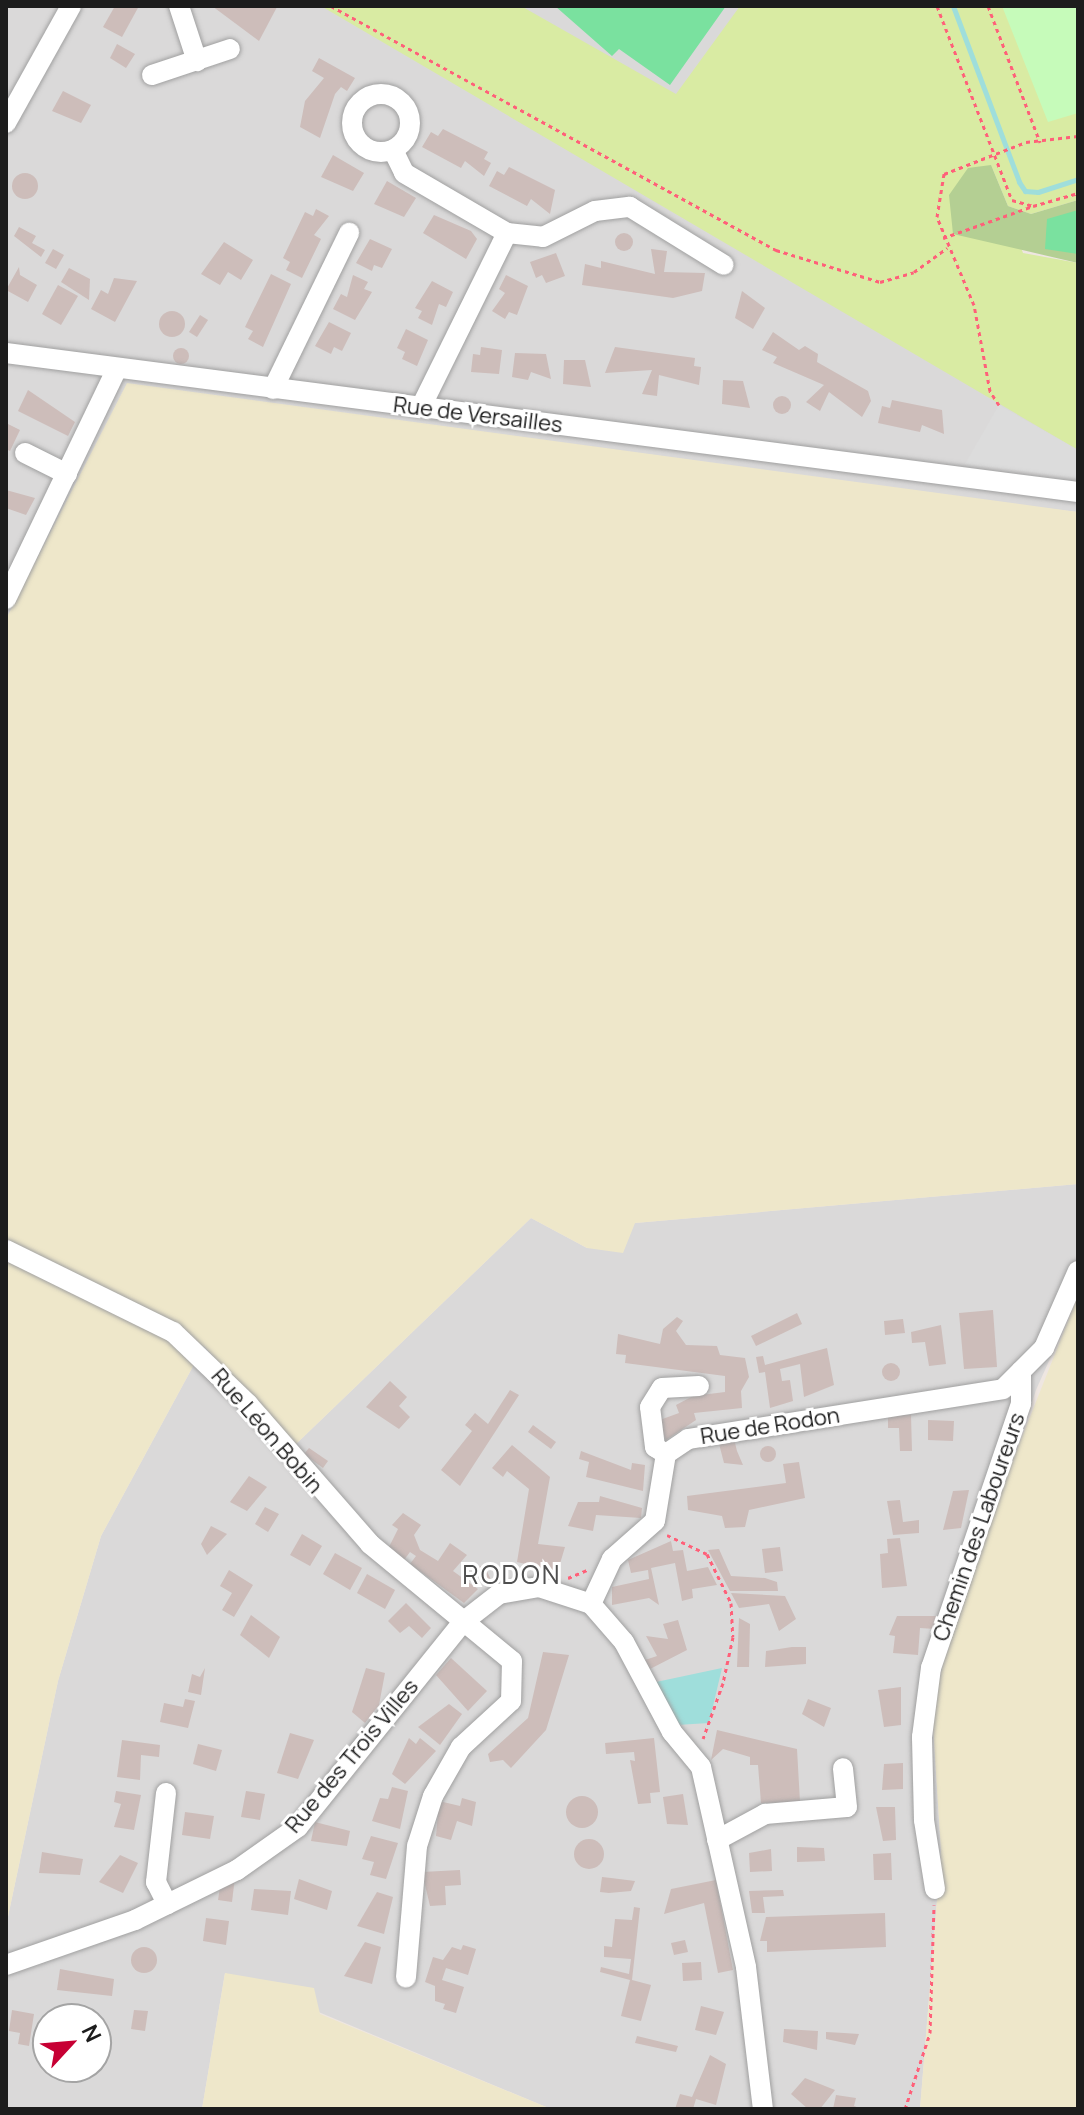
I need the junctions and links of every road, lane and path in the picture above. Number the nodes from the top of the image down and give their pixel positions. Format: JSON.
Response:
{"nodes":[{"id":1,"x":71,"y":6,"type":"edge"},
{"id":2,"x":179,"y":6,"type":"edge"},
{"id":3,"x":331,"y":6,"type":"edge"},
{"id":4,"x":937,"y":6,"type":"edge"},
{"id":5,"x":988,"y":6,"type":"edge"},
{"id":6,"x":230,"y":49,"type":"dead end"},
{"id":7,"x":197,"y":61,"type":"junction"},
{"id":8,"x":152,"y":75,"type":"dead end"},
{"id":9,"x":6,"y":123,"type":"edge"},
{"id":10,"x":1078,"y":136,"type":"edge"},
{"id":11,"x":1040,"y":142,"type":"junction"},
{"id":12,"x":393,"y":150,"type":"dead end"},
{"id":13,"x":994,"y":154,"type":"junction"},
{"id":14,"x":1078,"y":193,"type":"edge"},
{"id":15,"x":1033,"y":206,"type":"junction"},
{"id":16,"x":349,"y":233,"type":"dead end"},
{"id":17,"x":507,"y":233,"type":"junction"},
{"id":18,"x":943,"y":238,"type":"junction"},
{"id":19,"x":947,"y":248,"type":"junction"},
{"id":20,"x":724,"y":265,"type":"dead end"},
{"id":21,"x":6,"y":353,"type":"edge"},
{"id":22,"x":116,"y":370,"type":"junction"},
{"id":23,"x":273,"y":389,"type":"junction"},
{"id":24,"x":999,"y":405,"type":"dead end"},
{"id":25,"x":421,"y":407,"type":"junction"},
{"id":26,"x":25,"y":453,"type":"dead end"},
{"id":27,"x":67,"y":474,"type":"junction"},
{"id":28,"x":1078,"y":492,"type":"edge"},
{"id":29,"x":13,"y":567,"type":"edge"},
{"id":30,"x":6,"y":599,"type":"edge"},
{"id":31,"x":6,"y":1250,"type":"edge"},
{"id":32,"x":1078,"y":1271,"type":"edge"},
{"id":33,"x":1021,"y":1371,"type":"junction"},
{"id":34,"x":699,"y":1386,"type":"dead end"},
{"id":35,"x":666,"y":1454,"type":"junction"},
{"id":36,"x":648,"y":1529,"type":"junction"},
{"id":37,"x":612,"y":1559,"type":"junction"},
{"id":38,"x":544,"y":1589,"type":"junction"},
{"id":39,"x":591,"y":1604,"type":"junction"},
{"id":40,"x":463,"y":1622,"type":"junction"},
{"id":41,"x":691,"y":1755,"type":"junction"},
{"id":42,"x":843,"y":1768,"type":"dead end"},
{"id":43,"x":166,"y":1793,"type":"dead end"},
{"id":44,"x":717,"y":1840,"type":"junction"},
{"id":45,"x":935,"y":1889,"type":"joint"},
{"id":46,"x":167,"y":1904,"type":"junction"},
{"id":47,"x":6,"y":1965,"type":"edge"},
{"id":48,"x":406,"y":1978,"type":"dead end"},
{"id":49,"x":763,"y":2109,"type":"edge"},
{"id":50,"x":905,"y":2109,"type":"edge"}],
"edges":[{"from":1,"to":9,"type":"street"},
{"from":2,"to":7,"type":"street"},
{"from":3,"to":19,"type":"path"},
{"from":4,"to":13,"type":"path"},
{"from":5,"to":11,"type":"path"},
{"from":6,"to":7,"type":"street"},
{"from":7,"to":8,"type":"street"},
{"from":10,"to":11,"type":"path"},
{"from":11,"to":13,"type":"path"},
{"from":12,"to":17,"type":"street"},
{"from":13,"to":15,"type":"path"},
{"from":13,"to":18,"type":"path"},
{"from":14,"to":15,"type":"path"},
{"from":15,"to":18,"type":"path"},
{"from":16,"to":23,"type":"street"},
{"from":17,"to":20,"type":"street"},
{"from":17,"to":25,"type":"street"},
{"from":18,"to":19,"type":"path"},
{"from":19,"to":24,"type":"path"},
{"from":21,"to":22,"type":"street","name":"Rue de Versailles"},
{"from":22,"to":23,"type":"street","name":"Rue de Versailles"},
{"from":22,"to":27,"type":"street"},
{"from":23,"to":25,"type":"street","name":"Rue de Versailles"},
{"from":25,"to":28,"type":"street","name":"Rue de Versailles"},
{"from":26,"to":27,"type":"street"},
{"from":27,"to":29,"type":"street"},
{"from":29,"to":30,"type":"street"},
{"from":31,"to":40,"type":"street","name":"Rue Léon Bobin"},
{"from":32,"to":33,"type":"street","name":"Rue de Rodon"},
{"from":33,"to":35,"type":"street","name":"Rue de Rodon"},
{"from":33,"to":45,"type":"street","name":"Chemin des Laboureurs"},
{"from":34,"to":35,"type":"street"},
{"from":35,"to":36,"type":"street"},
{"from":36,"to":37,"type":"street"},
{"from":36,"to":41,"type":"path"},
{"from":37,"to":38,"type":"path"},
{"from":37,"to":39,"type":"street"},
{"from":38,"to":39,"type":"street"},
{"from":38,"to":40,"type":"street"},
{"from":39,"to":41,"type":"street"},
{"from":40,"to":46,"type":"street","name":"Rue des Trois Villes"},
{"from":40,"to":48,"type":"street","name":"Rue Léon Bobin"},
{"from":41,"to":44,"type":"street"},
{"from":42,"to":44,"type":"street"},
{"from":43,"to":46,"type":"street"},
{"from":44,"to":49,"type":"street"},
{"from":45,"to":50,"type":"path"},
{"from":46,"to":47,"type":"street","name":"Rue des Trois Villes"}]}
